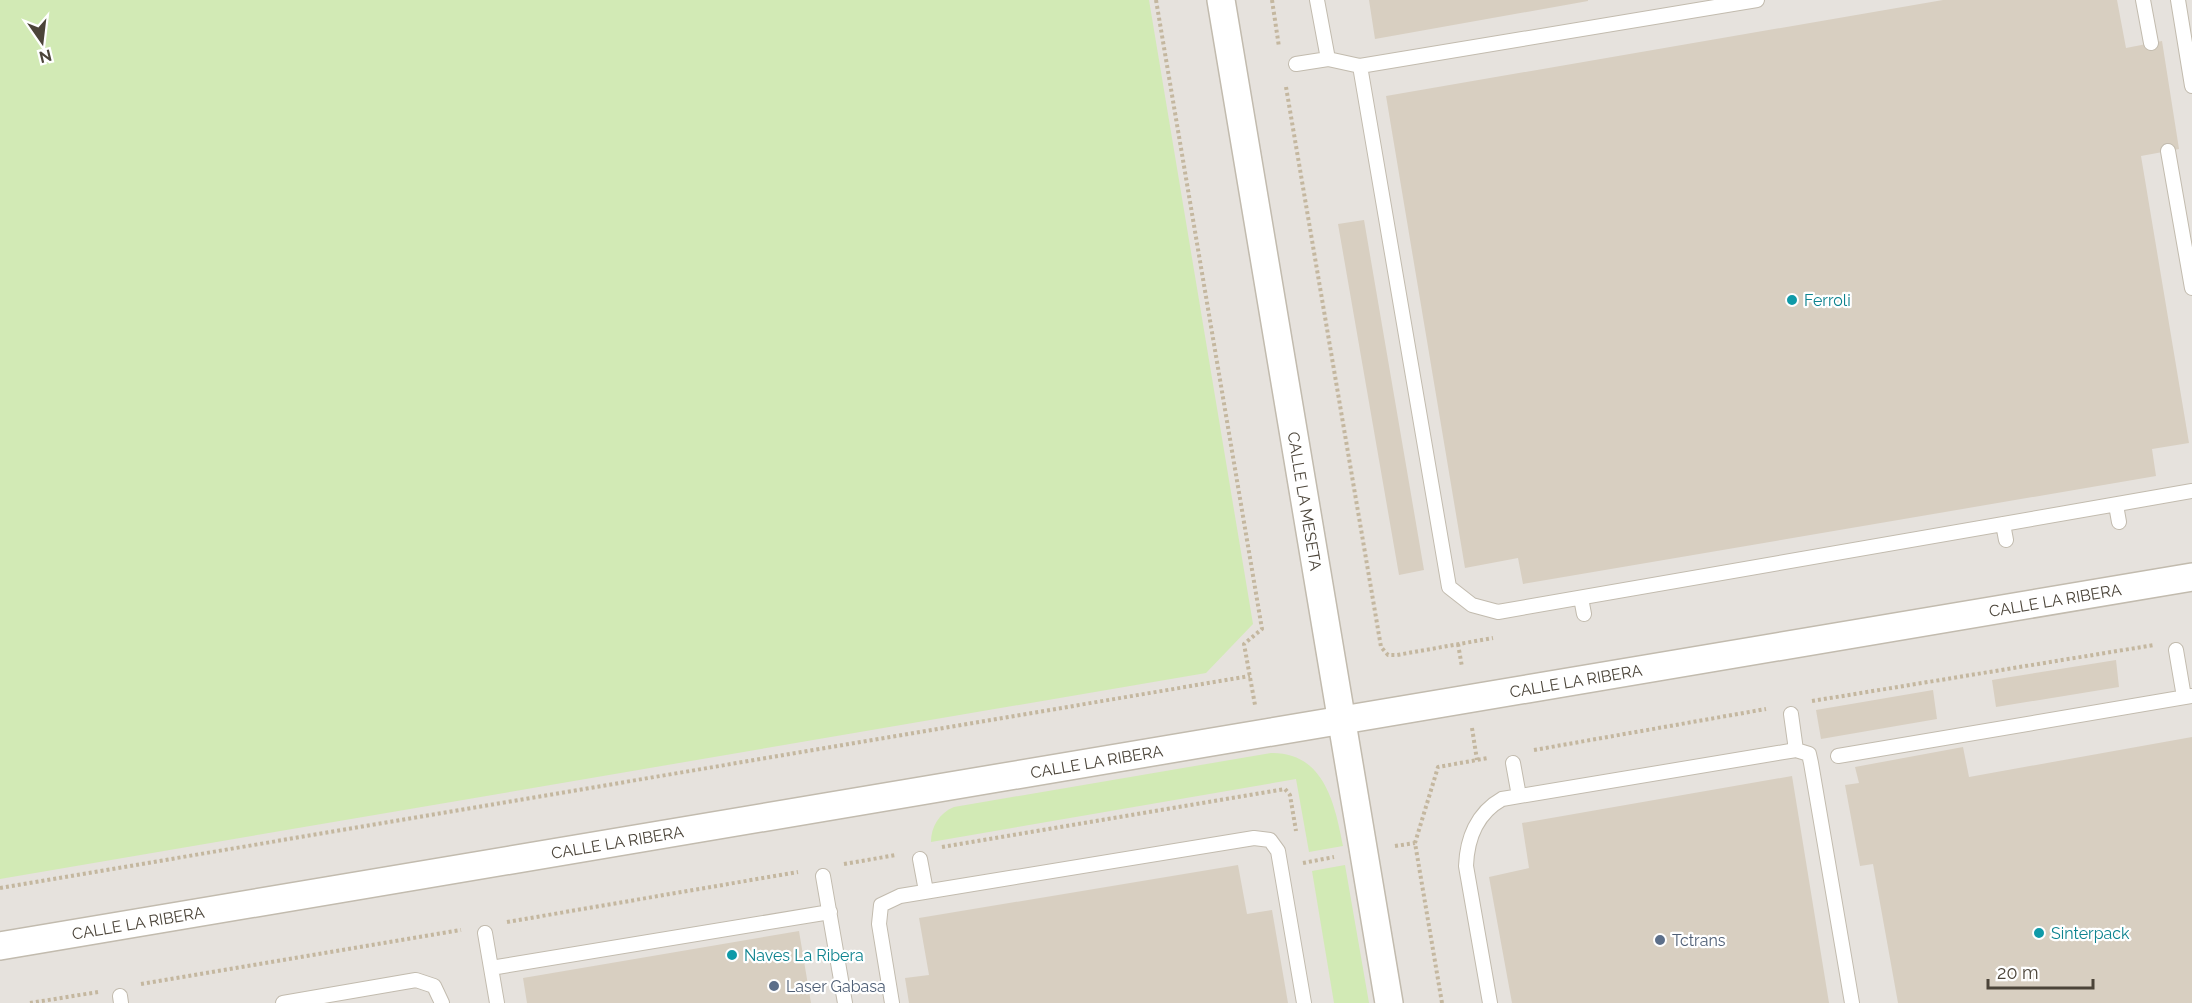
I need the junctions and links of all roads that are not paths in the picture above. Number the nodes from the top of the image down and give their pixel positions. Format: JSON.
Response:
{"nodes":[{"id":1,"x":1221,"y":0,"type":"edge"},
{"id":2,"x":1317,"y":0,"type":"edge"},
{"id":3,"x":1757,"y":0,"type":"edge"},
{"id":4,"x":2143,"y":0,"type":"edge"},
{"id":5,"x":2178,"y":0,"type":"edge"},
{"id":6,"x":2151,"y":43,"type":"dead end"},
{"id":7,"x":1328,"y":59,"type":"junction"},
{"id":8,"x":1296,"y":64,"type":"dead end"},
{"id":9,"x":1360,"y":66,"type":"junction"},
{"id":10,"x":2192,"y":86,"type":"edge"},
{"id":11,"x":2168,"y":151,"type":"dead end"},
{"id":12,"x":2192,"y":288,"type":"edge"},
{"id":13,"x":2192,"y":491,"type":"edge"},
{"id":14,"x":2116,"y":505,"type":"junction"},
{"id":15,"x":2119,"y":522,"type":"dead end"},
{"id":16,"x":2003,"y":524,"type":"junction"},
{"id":17,"x":2006,"y":540,"type":"dead end"},
{"id":18,"x":2192,"y":576,"type":"edge"},
{"id":19,"x":1581,"y":598,"type":"junction"},
{"id":20,"x":1584,"y":614,"type":"dead end"},
{"id":21,"x":2176,"y":650,"type":"dead end"},
{"id":22,"x":2188,"y":697,"type":"edge"},
{"id":23,"x":1791,"y":714,"type":"dead end"},
{"id":24,"x":1341,"y":720,"type":"junction"},
{"id":25,"x":1796,"y":750,"type":"junction"},
{"id":26,"x":1838,"y":756,"type":"dead end"},
{"id":27,"x":1513,"y":763,"type":"dead end"},
{"id":28,"x":1519,"y":796,"type":"junction"},
{"id":29,"x":920,"y":859,"type":"dead end"},
{"id":30,"x":824,"y":876,"type":"dead end"},
{"id":31,"x":926,"y":891,"type":"junction"},
{"id":32,"x":830,"y":912,"type":"junction"},
{"id":33,"x":485,"y":933,"type":"dead end"},
{"id":34,"x":0,"y":946,"type":"edge"},
{"id":35,"x":491,"y":968,"type":"junction"},
{"id":36,"x":283,"y":1003,"type":"edge"},
{"id":37,"x":442,"y":1003,"type":"edge"},
{"id":38,"x":497,"y":1003,"type":"edge"},
{"id":39,"x":845,"y":1003,"type":"edge"},
{"id":40,"x":892,"y":1003,"type":"edge"},
{"id":41,"x":1304,"y":1003,"type":"edge"},
{"id":42,"x":1389,"y":1003,"type":"edge"},
{"id":43,"x":1490,"y":1003,"type":"edge"},
{"id":44,"x":1852,"y":1003,"type":"edge"}],
"edges":[{"from":1,"to":24,"type":"street","name":"CALLE LA MESETA"},
{"from":2,"to":7,"type":"lane"},
{"from":3,"to":9,"type":"lane"},
{"from":4,"to":6,"type":"lane"},
{"from":5,"to":10,"type":"lane"},
{"from":7,"to":8,"type":"lane"},
{"from":7,"to":9,"type":"lane"},
{"from":9,"to":19,"type":"lane"},
{"from":11,"to":12,"type":"lane"},
{"from":13,"to":14,"type":"lane"},
{"from":14,"to":15,"type":"lane"},
{"from":14,"to":16,"type":"lane"},
{"from":16,"to":17,"type":"lane"},
{"from":16,"to":19,"type":"lane"},
{"from":18,"to":24,"type":"street","name":"CALLE LA RIBERA"},
{"from":19,"to":20,"type":"lane"},
{"from":21,"to":22,"type":"lane"},
{"from":22,"to":26,"type":"lane"},
{"from":23,"to":25,"type":"lane"},
{"from":24,"to":34,"type":"street","name":"CALLE LA RIBERA"},
{"from":24,"to":42,"type":"street","name":"CALLE LA MESETA"},
{"from":25,"to":28,"type":"lane"},
{"from":25,"to":44,"type":"lane"},
{"from":27,"to":28,"type":"lane"},
{"from":28,"to":43,"type":"lane"},
{"from":29,"to":31,"type":"lane"},
{"from":30,"to":32,"type":"lane"},
{"from":31,"to":40,"type":"lane"},
{"from":31,"to":41,"type":"lane"},
{"from":32,"to":35,"type":"lane"},
{"from":32,"to":39,"type":"lane"},
{"from":33,"to":35,"type":"lane"},
{"from":35,"to":38,"type":"lane"},
{"from":36,"to":37,"type":"lane"}]}
